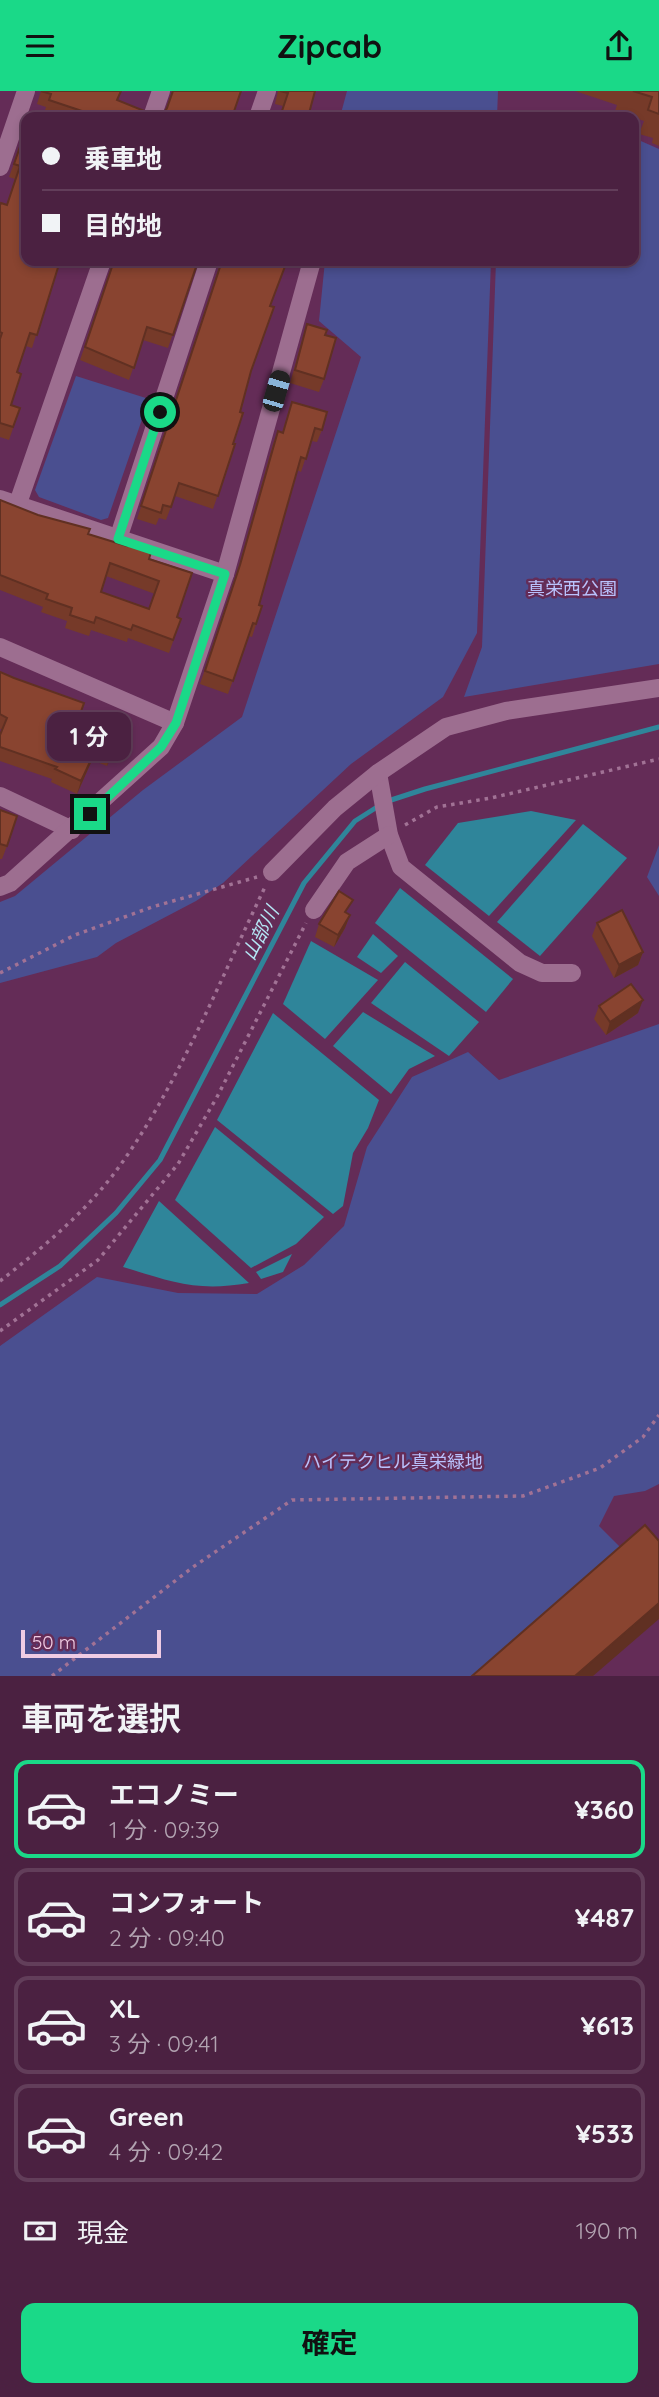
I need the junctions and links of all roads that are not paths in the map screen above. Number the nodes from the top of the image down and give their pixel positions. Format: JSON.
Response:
{"nodes":[{"id":1,"x":26,"y":91,"type":"edge"},
{"id":2,"x":161,"y":91,"type":"edge"},
{"id":3,"x":267,"y":91,"type":"edge"},
{"id":4,"x":154,"y":112,"type":"edge"},
{"id":5,"x":260,"y":112,"type":"edge"},
{"id":6,"x":13,"y":132,"type":"edge"},
{"id":7,"x":0,"y":167,"type":"edge"},
{"id":8,"x":100,"y":266,"type":"edge"},
{"id":9,"x":207,"y":266,"type":"edge"},
{"id":10,"x":311,"y":266,"type":"edge"},
{"id":11,"x":9,"y":502,"type":"edge"},
{"id":12,"x":118,"y":539,"type":"junction"},
{"id":13,"x":225,"y":574,"type":"junction"},
{"id":14,"x":0,"y":647,"type":"edge"},
{"id":15,"x":659,"y":688,"type":"edge"},
{"id":16,"x":176,"y":723,"type":"junction"},
{"id":17,"x":379,"y":779,"type":"junction"},
{"id":18,"x":0,"y":796,"type":"edge"},
{"id":19,"x":72,"y":830,"type":"junction"},
{"id":20,"x":388,"y":831,"type":"junction"},
{"id":21,"x":272,"y":872,"type":"road end"},
{"id":22,"x":0,"y":887,"type":"edge"},
{"id":23,"x":314,"y":910,"type":"road end"},
{"id":24,"x":572,"y":974,"type":"dead end"}],
"edges":[{"from":1,"to":6,"type":"street"},
{"from":2,"to":4,"type":"street"},
{"from":3,"to":5,"type":"street"},
{"from":6,"to":7,"type":"street"},
{"from":8,"to":11,"type":"street"},
{"from":9,"to":12,"type":"street"},
{"from":10,"to":13,"type":"street"},
{"from":11,"to":12,"type":"street"},
{"from":12,"to":13,"type":"street"},
{"from":13,"to":16,"type":"street"},
{"from":14,"to":16,"type":"street"},
{"from":15,"to":17,"type":"street"},
{"from":16,"to":19,"type":"street"},
{"from":17,"to":20,"type":"street"},
{"from":17,"to":21,"type":"street"},
{"from":18,"to":19,"type":"street"},
{"from":19,"to":22,"type":"street"},
{"from":20,"to":23,"type":"street"},
{"from":20,"to":24,"type":"street"}]}
